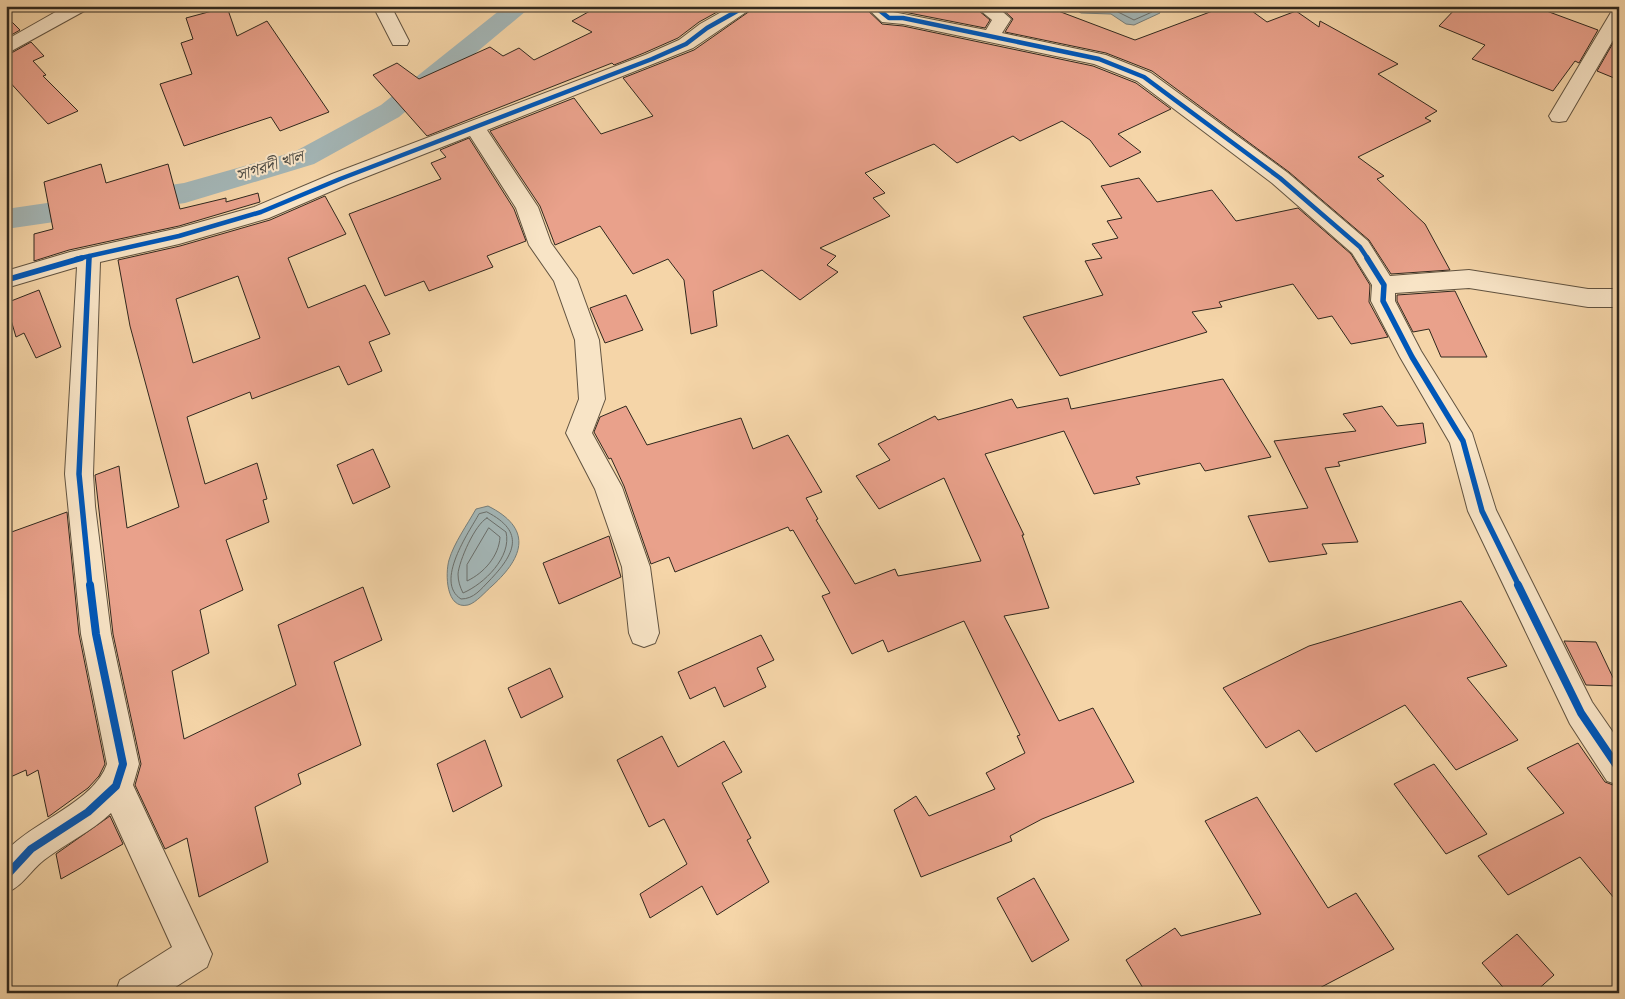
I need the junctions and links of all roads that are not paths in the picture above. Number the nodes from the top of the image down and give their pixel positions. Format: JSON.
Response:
{"nodes":[{"id":1,"x":80,"y":6,"type":"edge"},
{"id":2,"x":382,"y":6,"type":"edge"},
{"id":3,"x":746,"y":6,"type":"edge"},
{"id":4,"x":874,"y":6,"type":"edge"},
{"id":5,"x":984,"y":6,"type":"edge"},
{"id":6,"x":1619,"y":14,"type":"edge"},
{"id":7,"x":990,"y":37,"type":"junction"},
{"id":8,"x":400,"y":41,"type":"dead end"},
{"id":9,"x":6,"y":48,"type":"edge"},
{"id":10,"x":1559,"y":116,"type":"dead end"},
{"id":11,"x":476,"y":127,"type":"junction"},
{"id":12,"x":89,"y":256,"type":"junction"},
{"id":13,"x":6,"y":280,"type":"edge"},
{"id":14,"x":1384,"y":285,"type":"junction"},
{"id":15,"x":1619,"y":298,"type":"edge"},
{"id":16,"x":644,"y":633,"type":"dead end"},
{"id":17,"x":1619,"y":770,"type":"edge"},
{"id":18,"x":116,"y":786,"type":"junction"},
{"id":19,"x":88,"y":812,"type":"junction"},
{"id":20,"x":6,"y":849,"type":"edge"},
{"id":21,"x":6,"y":876,"type":"edge"},
{"id":22,"x":133,"y":993,"type":"edge"}],
"edges":[{"from":1,"to":9,"type":"street"},
{"from":2,"to":8,"type":"street"},
{"from":3,"to":11,"type":"street"},
{"from":4,"to":7,"type":"street"},
{"from":5,"to":7,"type":"street"},
{"from":6,"to":10,"type":"street"},
{"from":7,"to":14,"type":"street"},
{"from":11,"to":12,"type":"street"},
{"from":11,"to":16,"type":"street"},
{"from":12,"to":13,"type":"street"},
{"from":12,"to":18,"type":"street"},
{"from":14,"to":15,"type":"street"},
{"from":14,"to":17,"type":"street"},
{"from":18,"to":19,"type":"street"},
{"from":18,"to":22,"type":"street"},
{"from":19,"to":20,"type":"street"},
{"from":19,"to":21,"type":"street"}]}
